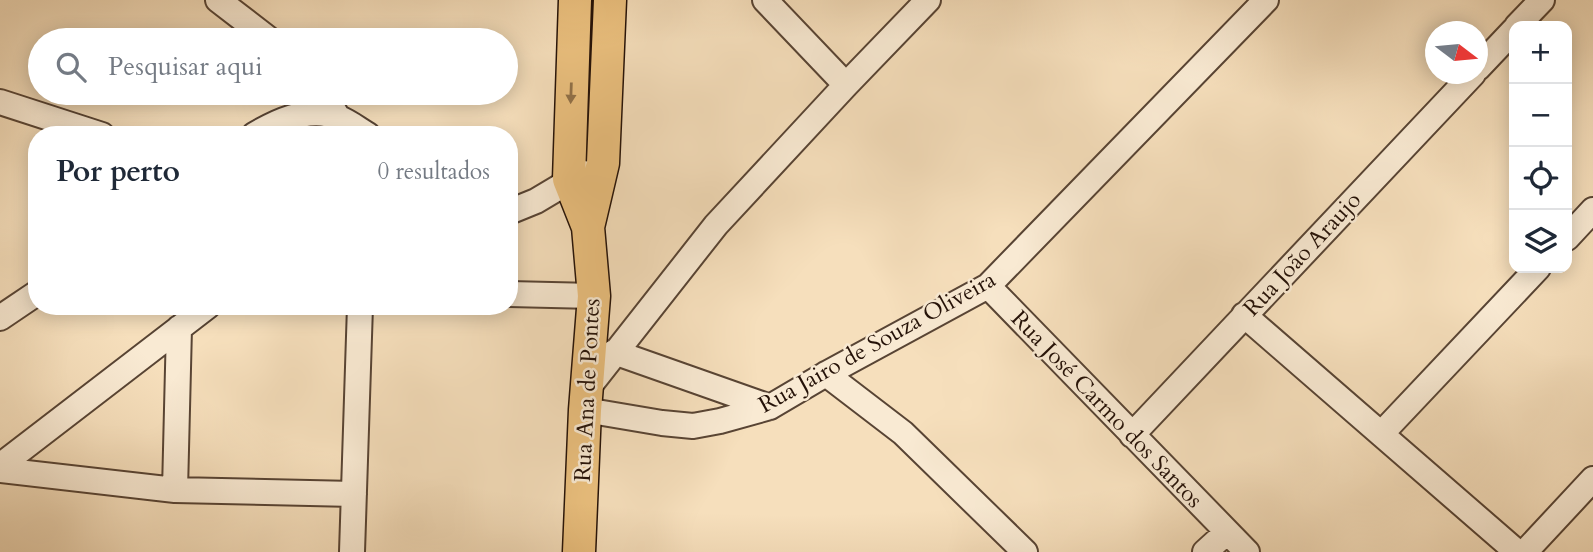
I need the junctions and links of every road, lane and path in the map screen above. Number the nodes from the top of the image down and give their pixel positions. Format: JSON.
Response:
{"nodes":[{"id":1,"x":218,"y":0,"type":"edge"},
{"id":2,"x":575,"y":0,"type":"edge"},
{"id":3,"x":610,"y":0,"type":"edge"},
{"id":4,"x":765,"y":0,"type":"edge"},
{"id":5,"x":928,"y":0,"type":"edge"},
{"id":6,"x":1266,"y":0,"type":"edge"},
{"id":7,"x":1542,"y":0,"type":"edge"},
{"id":8,"x":1522,"y":21,"type":"edge"},
{"id":9,"x":254,"y":28,"type":"edge"},
{"id":10,"x":1509,"y":35,"type":"edge"},
{"id":11,"x":572,"y":52,"type":"junction"},
{"id":12,"x":608,"y":52,"type":"junction"},
{"id":13,"x":1488,"y":57,"type":"edge"},
{"id":14,"x":1463,"y":84,"type":"edge"},
{"id":15,"x":846,"y":85,"type":"junction"},
{"id":16,"x":0,"y":102,"type":"edge"},
{"id":17,"x":329,"y":105,"type":"edge"},
{"id":18,"x":74,"y":126,"type":"edge"},
{"id":19,"x":269,"y":126,"type":"edge"},
{"id":20,"x":339,"y":126,"type":"edge"},
{"id":21,"x":603,"y":163,"type":"junction"},
{"id":22,"x":569,"y":179,"type":"junction"},
{"id":23,"x":518,"y":208,"type":"edge"},
{"id":24,"x":1593,"y":210,"type":"edge"},
{"id":25,"x":588,"y":228,"type":"junction"},
{"id":26,"x":1572,"y":233,"type":"edge"},
{"id":27,"x":1533,"y":273,"type":"edge"},
{"id":28,"x":988,"y":286,"type":"junction"},
{"id":29,"x":0,"y":294,"type":"edge"},
{"id":30,"x":518,"y":294,"type":"edge"},
{"id":31,"x":594,"y":296,"type":"junction"},
{"id":32,"x":28,"y":297,"type":"edge"},
{"id":33,"x":28,"y":298,"type":"edge"},
{"id":34,"x":196,"y":315,"type":"edge"},
{"id":35,"x":360,"y":315,"type":"edge"},
{"id":36,"x":1244,"y":315,"type":"junction"},
{"id":37,"x":0,"y":318,"type":"edge"},
{"id":38,"x":179,"y":328,"type":"junction"},
{"id":39,"x":614,"y":352,"type":"junction"},
{"id":40,"x":826,"y":374,"type":"junction"},
{"id":41,"x":586,"y":399,"type":"junction"},
{"id":42,"x":770,"y":407,"type":"junction"},
{"id":43,"x":1382,"y":433,"type":"junction"},
{"id":44,"x":1132,"y":435,"type":"junction"},
{"id":45,"x":0,"y":468,"type":"edge"},
{"id":46,"x":1593,"y":479,"type":"edge"},
{"id":47,"x":175,"y":490,"type":"junction"},
{"id":48,"x":354,"y":494,"type":"junction"},
{"id":49,"x":1227,"y":532,"type":"junction"},
{"id":50,"x":352,"y":552,"type":"edge"},
{"id":51,"x":579,"y":552,"type":"edge"},
{"id":52,"x":1025,"y":552,"type":"edge"},
{"id":53,"x":1205,"y":552,"type":"edge"},
{"id":54,"x":1247,"y":552,"type":"edge"},
{"id":55,"x":1517,"y":552,"type":"edge"},
{"id":56,"x":1525,"y":552,"type":"edge"}],
"edges":[{"from":1,"to":9,"type":"street"},
{"from":2,"to":11,"type":"main road","name":"Rua Ana de Pontes"},
{"from":3,"to":12,"type":"main road","name":"Rua Ana de Pontes"},
{"from":4,"to":15,"type":"street"},
{"from":5,"to":15,"type":"street"},
{"from":6,"to":28,"type":"street","name":"Rua Jairo de Souza Oliveira"},
{"from":7,"to":8,"type":"street"},
{"from":10,"to":13,"type":"street"},
{"from":11,"to":12,"type":"main road"},
{"from":11,"to":22,"type":"main road","name":"Rua Ana de Pontes","one_way":true},
{"from":12,"to":21,"type":"main road","name":"Rua Ana de Pontes"},
{"from":14,"to":36,"type":"street","name":"Rua João Araujo"},
{"from":15,"to":39,"type":"street"},
{"from":16,"to":18,"type":"street"},
{"from":17,"to":20,"type":"street"},
{"from":19,"to":20,"type":"street"},
{"from":21,"to":22,"type":"street"},
{"from":21,"to":25,"type":"main road","name":"Rua Ana de Pontes"},
{"from":22,"to":23,"type":"street"},
{"from":22,"to":25,"type":"main road","name":"Rua Ana de Pontes"},
{"from":24,"to":26,"type":"street"},
{"from":25,"to":31,"type":"main road","name":"Rua Ana de Pontes"},
{"from":27,"to":43,"type":"street"},
{"from":28,"to":40,"type":"street","name":"Rua Jairo de Souza Oliveira"},
{"from":28,"to":44,"type":"street","name":"Rua José Carmo dos Santos"},
{"from":29,"to":32,"type":"street"},
{"from":30,"to":31,"type":"street"},
{"from":31,"to":41,"type":"main road","name":"Rua Ana de Pontes"},
{"from":33,"to":37,"type":"street"},
{"from":34,"to":38,"type":"street"},
{"from":35,"to":48,"type":"street"},
{"from":36,"to":43,"type":"street"},
{"from":36,"to":44,"type":"street","name":"Rua João Araujo"},
{"from":38,"to":45,"type":"street"},
{"from":38,"to":47,"type":"street"},
{"from":39,"to":41,"type":"street"},
{"from":39,"to":42,"type":"street"},
{"from":40,"to":42,"type":"street","name":"Rua Jairo de Souza Oliveira"},
{"from":40,"to":52,"type":"street"},
{"from":41,"to":42,"type":"street","name":"Rua Jairo de Souza Oliveira"},
{"from":41,"to":51,"type":"main road","name":"Rua Ana de Pontes"},
{"from":43,"to":55,"type":"street"},
{"from":44,"to":49,"type":"street","name":"Rua José Carmo dos Santos"},
{"from":45,"to":47,"type":"street"},
{"from":46,"to":56,"type":"street"},
{"from":47,"to":48,"type":"street"},
{"from":48,"to":50,"type":"street"},
{"from":49,"to":53,"type":"street"},
{"from":49,"to":54,"type":"street","name":"Rua José Carmo dos Santos"}]}
